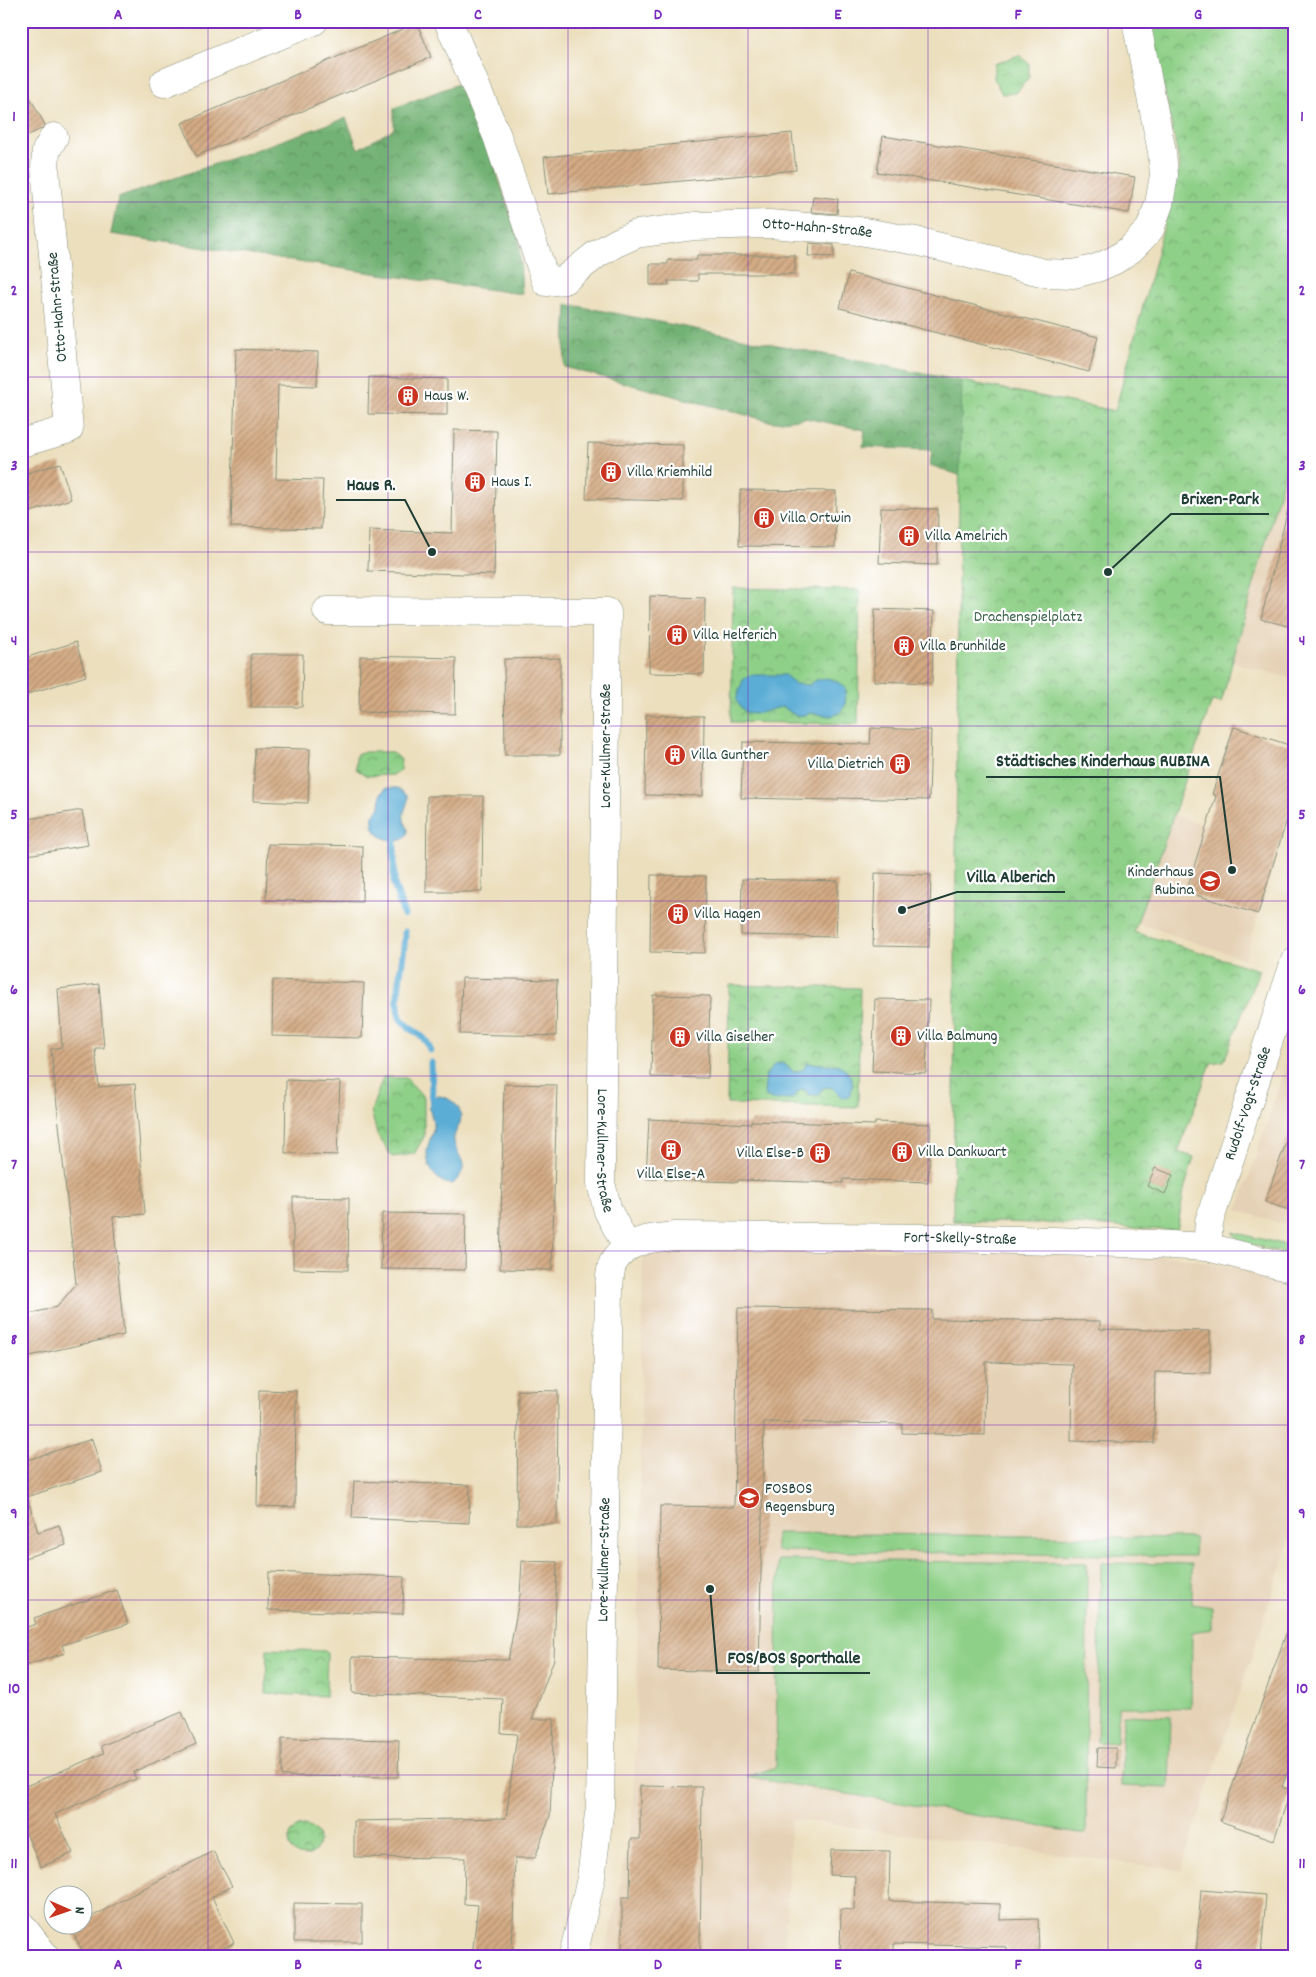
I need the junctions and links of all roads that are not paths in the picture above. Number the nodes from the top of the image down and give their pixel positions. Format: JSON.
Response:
{"nodes":[{"id":1,"x":314,"y":21,"type":"edge"},
{"id":2,"x":448,"y":21,"type":"edge"},
{"id":3,"x":1136,"y":21,"type":"edge"},
{"id":4,"x":164,"y":83,"type":"dead end"},
{"id":5,"x":54,"y":137,"type":"dead end"},
{"id":6,"x":21,"y":443,"type":"edge"},
{"id":7,"x":327,"y":611,"type":"dead end"},
{"id":8,"x":1295,"y":961,"type":"edge"},
{"id":9,"x":626,"y":1247,"type":"junction"},
{"id":10,"x":1207,"y":1248,"type":"junction"},
{"id":11,"x":1295,"y":1269,"type":"edge"},
{"id":12,"x":21,"y":1925,"type":"edge"},
{"id":13,"x":45,"y":1956,"type":"edge"},
{"id":14,"x":573,"y":1956,"type":"edge"}],
"edges":[{"from":1,"to":4,"type":"street"},
{"from":2,"to":3,"type":"street","name":"Otto-Hahn-Straße"},
{"from":5,"to":6,"type":"street","name":"Otto-Hahn-Straße"},
{"from":7,"to":9,"type":"street","name":"Lore-Kullmer-Straße"},
{"from":8,"to":10,"type":"street","name":"Rudolf-Vogt-Straße"},
{"from":9,"to":10,"type":"street","name":"Fort-Skelly-Straße"},
{"from":9,"to":14,"type":"street","name":"Lore-Kullmer-Straße"},
{"from":10,"to":11,"type":"street","name":"Fort-Skelly-Straße"},
{"from":12,"to":13,"type":"street"}]}
